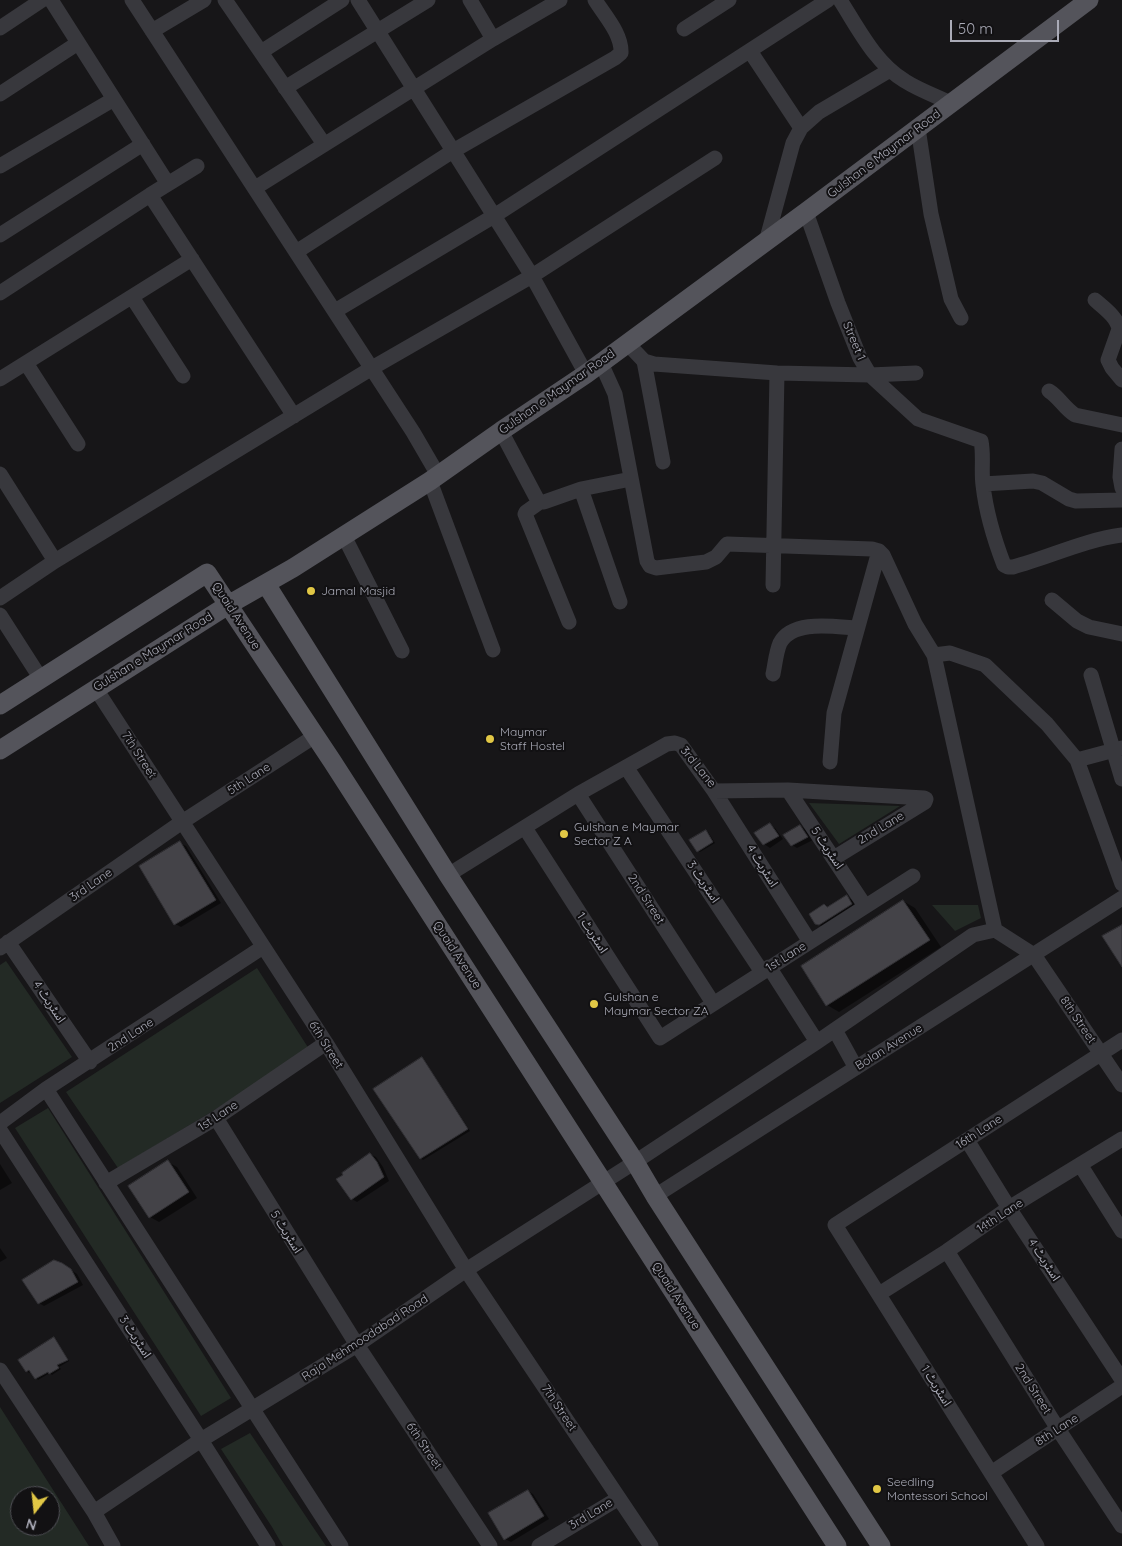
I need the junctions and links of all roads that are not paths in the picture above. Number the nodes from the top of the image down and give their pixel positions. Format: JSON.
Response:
{"nodes":[{"id":1,"x":42,"y":0,"type":"edge"},
{"id":2,"x":51,"y":0,"type":"edge"},
{"id":3,"x":132,"y":0,"type":"edge"},
{"id":4,"x":204,"y":0,"type":"edge"},
{"id":5,"x":226,"y":0,"type":"edge"},
{"id":6,"x":342,"y":0,"type":"edge"},
{"id":7,"x":358,"y":0,"type":"edge"},
{"id":8,"x":428,"y":0,"type":"edge"},
{"id":9,"x":470,"y":0,"type":"edge"},
{"id":10,"x":560,"y":0,"type":"edge"},
{"id":11,"x":595,"y":0,"type":"edge"},
{"id":12,"x":729,"y":0,"type":"edge"},
{"id":13,"x":828,"y":0,"type":"edge"},
{"id":14,"x":840,"y":0,"type":"edge"},
{"id":15,"x":1089,"y":0,"type":"edge"},
{"id":16,"x":0,"y":28,"type":"edge"},
{"id":17,"x":684,"y":29,"type":"dead end"},
{"id":18,"x":152,"y":31,"type":"junction"},
{"id":19,"x":377,"y":31,"type":"junction"},
{"id":20,"x":493,"y":39,"type":"junction"},
{"id":21,"x":78,"y":43,"type":"junction"},
{"id":22,"x":750,"y":51,"type":"junction"},
{"id":23,"x":261,"y":52,"type":"junction"},
{"id":24,"x":890,"y":70,"type":"junction"},
{"id":25,"x":285,"y":88,"type":"junction"},
{"id":26,"x":413,"y":88,"type":"junction"},
{"id":27,"x":0,"y":94,"type":"edge"},
{"id":28,"x":114,"y":99,"type":"junction"},
{"id":29,"x":950,"y":103,"type":"junction"},
{"id":30,"x":801,"y":128,"type":"junction"},
{"id":31,"x":918,"y":128,"type":"junction"},
{"id":32,"x":143,"y":144,"type":"junction"},
{"id":33,"x":324,"y":144,"type":"junction"},
{"id":34,"x":453,"y":151,"type":"junction"},
{"id":35,"x":715,"y":158,"type":"dead end"},
{"id":36,"x":0,"y":166,"type":"edge"},
{"id":37,"x":197,"y":166,"type":"dead end"},
{"id":38,"x":168,"y":184,"type":"junction"},
{"id":39,"x":255,"y":188,"type":"junction"},
{"id":40,"x":150,"y":194,"type":"junction"},
{"id":41,"x":806,"y":212,"type":"junction"},
{"id":42,"x":494,"y":216,"type":"junction"},
{"id":43,"x":0,"y":235,"type":"edge"},
{"id":44,"x":766,"y":242,"type":"junction"},
{"id":45,"x":296,"y":252,"type":"junction"},
{"id":46,"x":192,"y":259,"type":"junction"},
{"id":47,"x":532,"y":276,"type":"junction"},
{"id":48,"x":0,"y":293,"type":"edge"},
{"id":49,"x":132,"y":297,"type":"junction"},
{"id":50,"x":1096,"y":300,"type":"dead end"},
{"id":51,"x":335,"y":311,"type":"junction"},
{"id":52,"x":961,"y":318,"type":"dead end"},
{"id":53,"x":627,"y":343,"type":"junction"},
{"id":54,"x":644,"y":361,"type":"junction"},
{"id":55,"x":26,"y":363,"type":"junction"},
{"id":56,"x":372,"y":368,"type":"junction"},
{"id":57,"x":593,"y":369,"type":"junction"},
{"id":58,"x":777,"y":373,"type":"junction"},
{"id":59,"x":916,"y":373,"type":"dead end"},
{"id":60,"x":870,"y":375,"type":"junction"},
{"id":61,"x":184,"y":376,"type":"dead end"},
{"id":62,"x":0,"y":379,"type":"edge"},
{"id":63,"x":1122,"y":380,"type":"edge"},
{"id":64,"x":1048,"y":391,"type":"dead end"},
{"id":65,"x":294,"y":416,"type":"junction"},
{"id":66,"x":1122,"y":425,"type":"edge"},
{"id":67,"x":501,"y":431,"type":"junction"},
{"id":68,"x":78,"y":444,"type":"dead end"},
{"id":69,"x":1122,"y":449,"type":"edge"},
{"id":70,"x":663,"y":462,"type":"dead end"},
{"id":71,"x":0,"y":474,"type":"edge"},
{"id":72,"x":434,"y":478,"type":"junction"},
{"id":73,"x":631,"y":479,"type":"junction"},
{"id":74,"x":983,"y":484,"type":"junction"},
{"id":75,"x":1122,"y":488,"type":"edge"},
{"id":76,"x":581,"y":489,"type":"junction"},
{"id":77,"x":1122,"y":500,"type":"edge"},
{"id":78,"x":540,"y":502,"type":"junction"},
{"id":79,"x":1122,"y":535,"type":"edge"},
{"id":80,"x":344,"y":536,"type":"junction"},
{"id":81,"x":774,"y":546,"type":"junction"},
{"id":82,"x":879,"y":551,"type":"junction"},
{"id":83,"x":54,"y":560,"type":"junction"},
{"id":84,"x":266,"y":584,"type":"junction"},
{"id":85,"x":773,"y":585,"type":"dead end"},
{"id":86,"x":0,"y":598,"type":"edge"},
{"id":87,"x":1052,"y":600,"type":"dead end"},
{"id":88,"x":620,"y":602,"type":"dead end"},
{"id":89,"x":228,"y":605,"type":"junction"},
{"id":90,"x":0,"y":615,"type":"edge"},
{"id":91,"x":569,"y":622,"type":"dead end"},
{"id":92,"x":858,"y":628,"type":"junction"},
{"id":93,"x":1122,"y":634,"type":"edge"},
{"id":94,"x":493,"y":650,"type":"dead end"},
{"id":95,"x":402,"y":651,"type":"dead end"},
{"id":96,"x":934,"y":655,"type":"junction"},
{"id":97,"x":773,"y":674,"type":"dead end"},
{"id":98,"x":1091,"y":675,"type":"dead end"},
{"id":99,"x":41,"y":679,"type":"junction"},
{"id":100,"x":96,"y":689,"type":"junction"},
{"id":101,"x":0,"y":705,"type":"edge"},
{"id":102,"x":315,"y":736,"type":"junction"},
{"id":103,"x":1118,"y":749,"type":"edge"},
{"id":104,"x":0,"y":750,"type":"edge"},
{"id":105,"x":1077,"y":760,"type":"junction"},
{"id":106,"x":830,"y":762,"type":"dead end"},
{"id":107,"x":626,"y":767,"type":"junction"},
{"id":108,"x":1122,"y":779,"type":"edge"},
{"id":109,"x":788,"y":790,"type":"junction"},
{"id":110,"x":714,"y":791,"type":"junction"},
{"id":111,"x":578,"y":794,"type":"junction"},
{"id":112,"x":924,"y":798,"type":"joint"},
{"id":113,"x":182,"y":822,"type":"junction"},
{"id":114,"x":525,"y":828,"type":"junction"},
{"id":115,"x":834,"y":858,"type":"junction"},
{"id":116,"x":448,"y":875,"type":"junction"},
{"id":117,"x":913,"y":876,"type":"dead end"},
{"id":118,"x":1122,"y":884,"type":"edge"},
{"id":119,"x":1122,"y":898,"type":"edge"},
{"id":120,"x":866,"y":906,"type":"junction"},
{"id":121,"x":995,"y":930,"type":"junction"},
{"id":122,"x":810,"y":942,"type":"junction"},
{"id":123,"x":4,"y":945,"type":"edge"},
{"id":124,"x":263,"y":947,"type":"junction"},
{"id":125,"x":1034,"y":955,"type":"junction"},
{"id":126,"x":766,"y":970,"type":"junction"},
{"id":127,"x":713,"y":1003,"type":"junction"},
{"id":128,"x":834,"y":1030,"type":"junction"},
{"id":129,"x":660,"y":1038,"type":"joint"},
{"id":130,"x":1122,"y":1040,"type":"edge"},
{"id":131,"x":817,"y":1042,"type":"junction"},
{"id":132,"x":326,"y":1043,"type":"junction"},
{"id":133,"x":1101,"y":1053,"type":"junction"},
{"id":134,"x":90,"y":1062,"type":"junction"},
{"id":135,"x":856,"y":1068,"type":"junction"},
{"id":136,"x":1122,"y":1086,"type":"edge"},
{"id":137,"x":46,"y":1089,"type":"junction"},
{"id":138,"x":216,"y":1118,"type":"junction"},
{"id":139,"x":0,"y":1123,"type":"edge"},
{"id":140,"x":0,"y":1130,"type":"edge"},
{"id":141,"x":967,"y":1140,"type":"junction"},
{"id":142,"x":1122,"y":1140,"type":"edge"},
{"id":143,"x":635,"y":1162,"type":"junction"},
{"id":144,"x":1081,"y":1166,"type":"junction"},
{"id":145,"x":604,"y":1181,"type":"junction"},
{"id":146,"x":106,"y":1183,"type":"junction"},
{"id":147,"x":655,"y":1196,"type":"junction"},
{"id":148,"x":1010,"y":1208,"type":"junction"},
{"id":149,"x":835,"y":1225,"type":"joint"},
{"id":150,"x":1122,"y":1232,"type":"edge"},
{"id":151,"x":947,"y":1251,"type":"junction"},
{"id":152,"x":466,"y":1270,"type":"junction"},
{"id":153,"x":879,"y":1294,"type":"junction"},
{"id":154,"x":357,"y":1345,"type":"junction"},
{"id":155,"x":0,"y":1370,"type":"edge"},
{"id":156,"x":1122,"y":1380,"type":"edge"},
{"id":157,"x":1122,"y":1386,"type":"edge"},
{"id":158,"x":252,"y":1410,"type":"junction"},
{"id":159,"x":1058,"y":1429,"type":"junction"},
{"id":160,"x":202,"y":1440,"type":"junction"},
{"id":161,"x":991,"y":1473,"type":"junction"},
{"id":162,"x":619,"y":1498,"type":"junction"},
{"id":163,"x":94,"y":1512,"type":"junction"},
{"id":164,"x":1122,"y":1526,"type":"edge"},
{"id":165,"x":113,"y":1546,"type":"edge"},
{"id":166,"x":268,"y":1546,"type":"edge"},
{"id":167,"x":341,"y":1546,"type":"edge"},
{"id":168,"x":490,"y":1546,"type":"edge"},
{"id":169,"x":539,"y":1546,"type":"edge"},
{"id":170,"x":651,"y":1546,"type":"edge"},
{"id":171,"x":837,"y":1546,"type":"edge"},
{"id":172,"x":881,"y":1546,"type":"edge"},
{"id":173,"x":1037,"y":1546,"type":"edge"}],
"edges":[{"from":1,"to":16,"type":"street"},
{"from":2,"to":21,"type":"street"},
{"from":3,"to":18,"type":"street"},
{"from":4,"to":18,"type":"street"},
{"from":5,"to":23,"type":"street"},
{"from":6,"to":23,"type":"street"},
{"from":7,"to":19,"type":"street"},
{"from":8,"to":19,"type":"street"},
{"from":9,"to":20,"type":"street"},
{"from":10,"to":20,"type":"street"},
{"from":11,"to":34,"type":"street"},
{"from":12,"to":17,"type":"street"},
{"from":13,"to":22,"type":"street"},
{"from":14,"to":24,"type":"street"},
{"from":15,"to":29,"type":"main road","name":"Gulshan e Maymar Road"},
{"from":18,"to":39,"type":"street"},
{"from":19,"to":25,"type":"street"},
{"from":19,"to":26,"type":"street"},
{"from":20,"to":26,"type":"street"},
{"from":21,"to":27,"type":"street"},
{"from":21,"to":28,"type":"street"},
{"from":22,"to":30,"type":"street"},
{"from":22,"to":42,"type":"street"},
{"from":23,"to":25,"type":"street"},
{"from":24,"to":29,"type":"street"},
{"from":24,"to":30,"type":"street"},
{"from":25,"to":33,"type":"street"},
{"from":26,"to":33,"type":"street"},
{"from":26,"to":34,"type":"street"},
{"from":28,"to":32,"type":"street"},
{"from":28,"to":36,"type":"street"},
{"from":29,"to":31,"type":"main road","name":"Gulshan e Maymar Road"},
{"from":30,"to":44,"type":"street"},
{"from":31,"to":41,"type":"main road","name":"Gulshan e Maymar Road"},
{"from":31,"to":52,"type":"street"},
{"from":32,"to":38,"type":"street"},
{"from":32,"to":43,"type":"street"},
{"from":33,"to":39,"type":"street"},
{"from":34,"to":42,"type":"street"},
{"from":34,"to":45,"type":"street"},
{"from":35,"to":47,"type":"street"},
{"from":37,"to":38,"type":"street"},
{"from":38,"to":40,"type":"street"},
{"from":39,"to":45,"type":"street"},
{"from":40,"to":46,"type":"street"},
{"from":40,"to":48,"type":"street"},
{"from":41,"to":44,"type":"main road","name":"Gulshan e Maymar Road"},
{"from":41,"to":60,"type":"street","name":"Street 1"},
{"from":42,"to":47,"type":"street"},
{"from":42,"to":51,"type":"street"},
{"from":44,"to":53,"type":"main road","name":"Gulshan e Maymar Road"},
{"from":45,"to":51,"type":"street"},
{"from":46,"to":49,"type":"street"},
{"from":46,"to":65,"type":"street"},
{"from":47,"to":56,"type":"street"},
{"from":47,"to":57,"type":"street"},
{"from":49,"to":55,"type":"street"},
{"from":49,"to":61,"type":"street"},
{"from":50,"to":63,"type":"street"},
{"from":51,"to":56,"type":"street"},
{"from":53,"to":54,"type":"street"},
{"from":53,"to":57,"type":"main road","name":"Gulshan e Maymar Road"},
{"from":54,"to":58,"type":"street"},
{"from":54,"to":70,"type":"street"},
{"from":55,"to":62,"type":"street"},
{"from":55,"to":68,"type":"street"},
{"from":56,"to":65,"type":"street"},
{"from":56,"to":72,"type":"street"},
{"from":57,"to":67,"type":"main road","name":"Gulshan e Maymar Road"},
{"from":57,"to":73,"type":"street"},
{"from":58,"to":60,"type":"street"},
{"from":58,"to":81,"type":"street"},
{"from":59,"to":60,"type":"street"},
{"from":60,"to":74,"type":"street","name":"Street 1"},
{"from":64,"to":66,"type":"street"},
{"from":65,"to":83,"type":"street"},
{"from":67,"to":72,"type":"main road","name":"Gulshan e Maymar Road"},
{"from":67,"to":78,"type":"street"},
{"from":69,"to":75,"type":"street"},
{"from":71,"to":83,"type":"street"},
{"from":72,"to":80,"type":"main road","name":"Gulshan e Maymar Road"},
{"from":72,"to":94,"type":"street"},
{"from":73,"to":76,"type":"street"},
{"from":73,"to":81,"type":"street"},
{"from":74,"to":77,"type":"street"},
{"from":74,"to":79,"type":"street"},
{"from":76,"to":78,"type":"street"},
{"from":76,"to":88,"type":"street"},
{"from":78,"to":91,"type":"street"},
{"from":80,"to":84,"type":"main road","name":"Gulshan e Maymar Road"},
{"from":80,"to":95,"type":"street"},
{"from":81,"to":82,"type":"street"},
{"from":81,"to":85,"type":"street"},
{"from":82,"to":92,"type":"street"},
{"from":82,"to":96,"type":"street"},
{"from":83,"to":86,"type":"street"},
{"from":84,"to":89,"type":"main road","name":"Gulshan e Maymar Road"},
{"from":84,"to":116,"type":"main road"},
{"from":87,"to":93,"type":"street"},
{"from":89,"to":99,"type":"main road","name":"Quaid Avenue"},
{"from":89,"to":100,"type":"main road","name":"Gulshan e Maymar Road"},
{"from":89,"to":102,"type":"main road","name":"Quaid Avenue"},
{"from":90,"to":99,"type":"street"},
{"from":92,"to":97,"type":"street"},
{"from":92,"to":106,"type":"street"},
{"from":96,"to":105,"type":"street"},
{"from":96,"to":121,"type":"street"},
{"from":98,"to":103,"type":"street"},
{"from":99,"to":101,"type":"main road","name":"Quaid Avenue"},
{"from":100,"to":104,"type":"main road","name":"Gulshan e Maymar Road"},
{"from":100,"to":113,"type":"street","name":"7th Street"},
{"from":102,"to":113,"type":"street","name":"5th Lane"},
{"from":102,"to":145,"type":"main road","name":"Quaid Avenue"},
{"from":103,"to":105,"type":"street"},
{"from":103,"to":108,"type":"street"},
{"from":105,"to":118,"type":"street"},
{"from":107,"to":110,"type":"street","name":"3rd Lane"},
{"from":107,"to":111,"type":"street","name":"3rd Lane"},
{"from":107,"to":126,"type":"street","name":"اسٹریٹ 3"},
{"from":109,"to":110,"type":"street","name":"3rd Lane"},
{"from":109,"to":112,"type":"street","name":"3rd Lane"},
{"from":109,"to":115,"type":"street","name":"اسٹریٹ 5"},
{"from":110,"to":122,"type":"street","name":"اسٹریٹ 4"},
{"from":111,"to":114,"type":"street","name":"3rd Lane"},
{"from":111,"to":127,"type":"street","name":"2nd Street"},
{"from":112,"to":115,"type":"street","name":"2nd Lane"},
{"from":113,"to":123,"type":"street","name":"3rd Lane"},
{"from":113,"to":124,"type":"street","name":"6th Street"},
{"from":114,"to":116,"type":"street","name":"3rd Lane"},
{"from":114,"to":129,"type":"street","name":"اسٹریٹ 1"},
{"from":115,"to":120,"type":"street","name":"اسٹریٹ 5"},
{"from":116,"to":143,"type":"main road"},
{"from":117,"to":120,"type":"street","name":"1st Lane"},
{"from":119,"to":125,"type":"street","name":"Bolan Avenue"},
{"from":120,"to":122,"type":"street","name":"1st Lane"},
{"from":121,"to":125,"type":"street"},
{"from":121,"to":128,"type":"street"},
{"from":122,"to":126,"type":"street","name":"1st Lane"},
{"from":123,"to":134,"type":"street","name":"اسٹریٹ 4"},
{"from":124,"to":132,"type":"street","name":"6th Street"},
{"from":124,"to":134,"type":"street","name":"2nd Lane"},
{"from":125,"to":133,"type":"street","name":"8th Street"},
{"from":125,"to":135,"type":"street","name":"Bolan Avenue"},
{"from":126,"to":127,"type":"street","name":"1st Lane"},
{"from":126,"to":131,"type":"street","name":"اسٹریٹ 3"},
{"from":127,"to":129,"type":"street","name":"1st Lane"},
{"from":128,"to":131,"type":"street"},
{"from":128,"to":135,"type":"street"},
{"from":130,"to":133,"type":"street","name":"16th Lane"},
{"from":131,"to":143,"type":"street"},
{"from":132,"to":138,"type":"street","name":"1st Lane"},
{"from":132,"to":152,"type":"street","name":"6th Street"},
{"from":133,"to":136,"type":"street","name":"8th Street"},
{"from":133,"to":141,"type":"street","name":"16th Lane"},
{"from":134,"to":137,"type":"street","name":"2nd Lane"},
{"from":135,"to":147,"type":"street","name":"Bolan Avenue"},
{"from":137,"to":139,"type":"street","name":"2nd Lane"},
{"from":137,"to":146,"type":"street"},
{"from":138,"to":146,"type":"street","name":"1st Lane"},
{"from":138,"to":154,"type":"street","name":"اسٹریٹ 5"},
{"from":140,"to":160,"type":"street","name":"اسٹریٹ 3"},
{"from":141,"to":148,"type":"street","name":"اسٹریٹ 4"},
{"from":141,"to":149,"type":"street","name":"16th Lane"},
{"from":142,"to":144,"type":"street","name":"14th Lane"},
{"from":143,"to":145,"type":"street","name":"Raja Mehmoodabad Road"},
{"from":143,"to":147,"type":"main road"},
{"from":144,"to":148,"type":"street","name":"14th Lane"},
{"from":144,"to":150,"type":"street"},
{"from":145,"to":152,"type":"street","name":"Raja Mehmoodabad Road"},
{"from":145,"to":171,"type":"main road","name":"Quaid Avenue"},
{"from":146,"to":158,"type":"street"},
{"from":147,"to":172,"type":"main road"},
{"from":148,"to":151,"type":"street","name":"14th Lane"},
{"from":148,"to":156,"type":"street","name":"اسٹریٹ 4"},
{"from":149,"to":153,"type":"street","name":"اسٹریٹ 1"},
{"from":151,"to":153,"type":"street","name":"14th Lane"},
{"from":151,"to":159,"type":"street","name":"2nd Street"},
{"from":152,"to":154,"type":"street","name":"Raja Mehmoodabad Road"},
{"from":152,"to":162,"type":"street","name":"7th Street"},
{"from":153,"to":161,"type":"street","name":"اسٹریٹ 1"},
{"from":154,"to":158,"type":"street","name":"Raja Mehmoodabad Road"},
{"from":154,"to":168,"type":"street","name":"6th Street"},
{"from":155,"to":163,"type":"street"},
{"from":157,"to":159,"type":"street","name":"8th Lane"},
{"from":158,"to":160,"type":"street","name":"Raja Mehmoodabad Road"},
{"from":158,"to":167,"type":"street"},
{"from":159,"to":161,"type":"street","name":"8th Lane"},
{"from":159,"to":164,"type":"street","name":"2nd Street"},
{"from":160,"to":163,"type":"street","name":"Raja Mehmoodabad Road"},
{"from":160,"to":166,"type":"street","name":"اسٹریٹ 3"},
{"from":161,"to":173,"type":"street","name":"اسٹریٹ 1"},
{"from":162,"to":169,"type":"street","name":"3rd Lane"},
{"from":162,"to":170,"type":"street","name":"7th Street"},
{"from":163,"to":165,"type":"street"}]}
